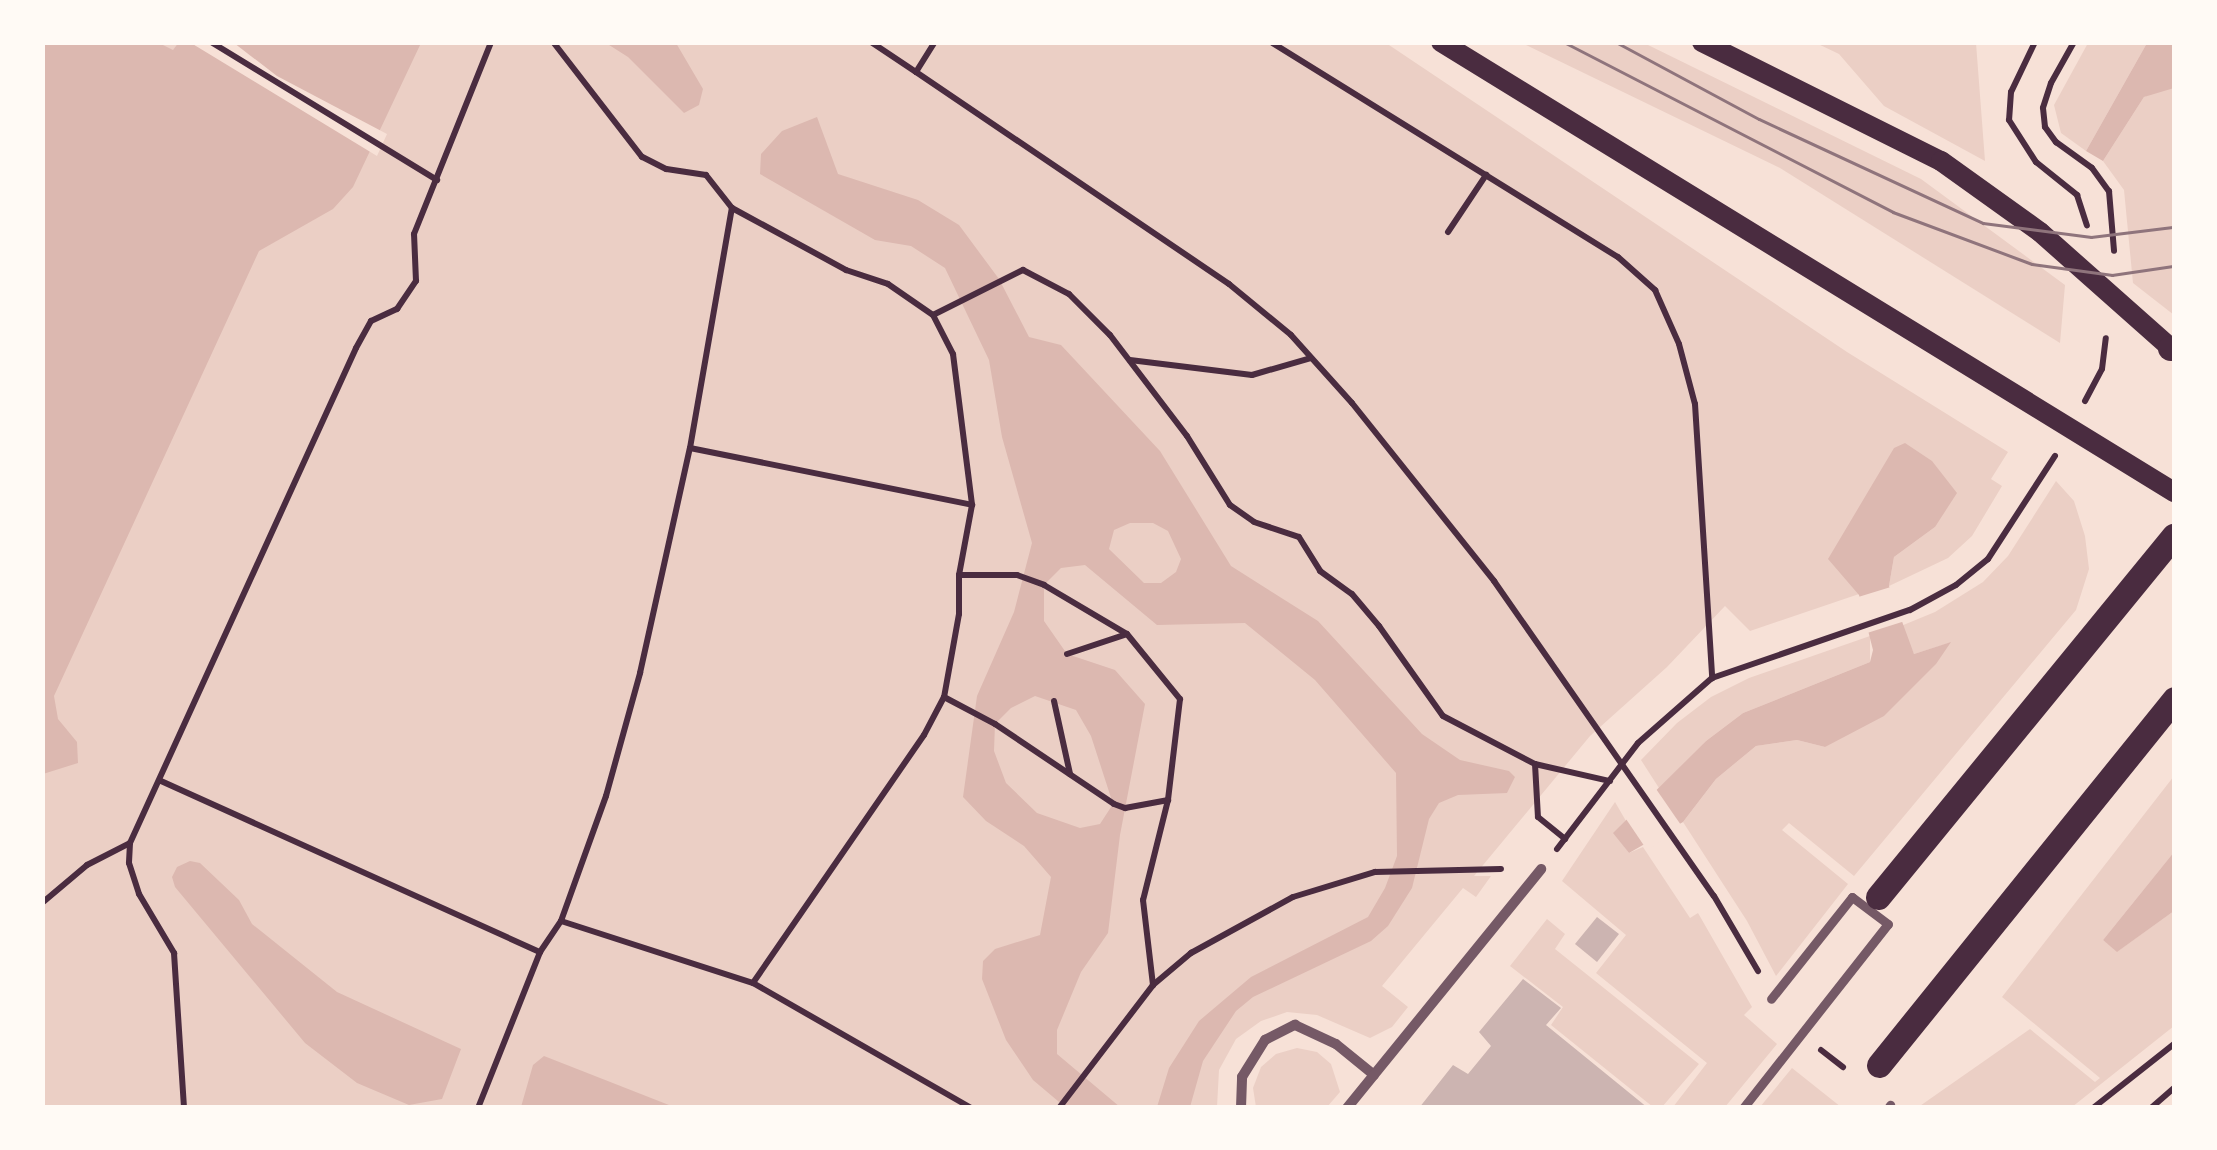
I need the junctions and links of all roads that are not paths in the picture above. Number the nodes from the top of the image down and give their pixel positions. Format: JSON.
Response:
{"nodes":[{"id":1,"x":1441,"y":42,"type":"edge"},
{"id":2,"x":1702,"y":42,"type":"edge"},
{"id":3,"x":2173,"y":349,"type":"edge"},
{"id":4,"x":2174,"y":492,"type":"edge"},
{"id":5,"x":2174,"y":536,"type":"edge"},
{"id":6,"x":2173,"y":702,"type":"edge"},
{"id":7,"x":1541,"y":869,"type":"road end"},
{"id":8,"x":1878,"y":898,"type":"dead end"},
{"id":9,"x":1771,"y":999,"type":"dead end"},
{"id":10,"x":1879,"y":1065,"type":"dead end"},
{"id":11,"x":1374,"y":1075,"type":"junction"},
{"id":12,"x":1241,"y":1108,"type":"edge"},
{"id":13,"x":1347,"y":1108,"type":"edge"},
{"id":14,"x":1743,"y":1108,"type":"edge"}],
"edges":[{"from":1,"to":4,"type":"main road"},
{"from":2,"to":3,"type":"main road"},
{"from":5,"to":8,"type":"main road"},
{"from":6,"to":10,"type":"main road"},
{"from":7,"to":11,"type":"street"},
{"from":9,"to":14,"type":"street"},
{"from":11,"to":12,"type":"street"},
{"from":11,"to":13,"type":"street"}]}
